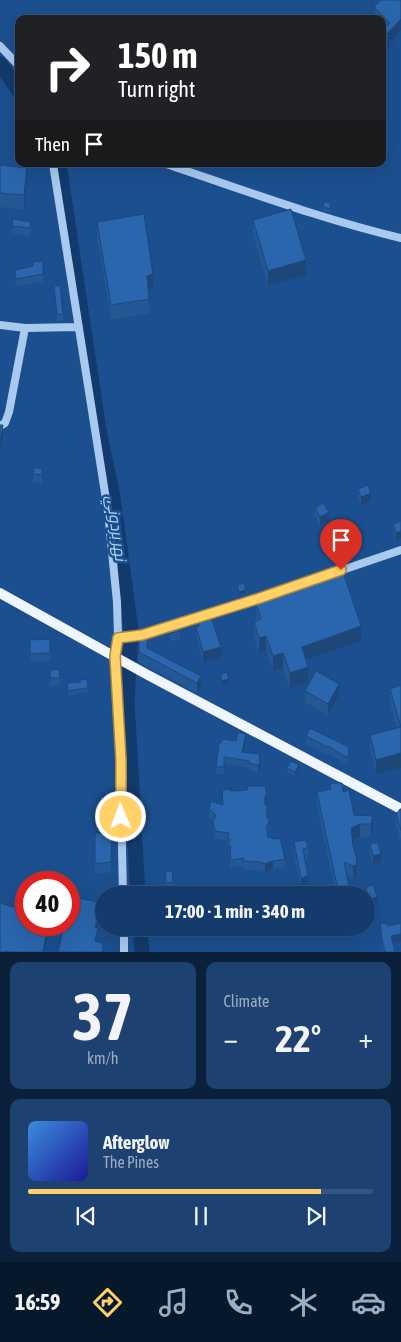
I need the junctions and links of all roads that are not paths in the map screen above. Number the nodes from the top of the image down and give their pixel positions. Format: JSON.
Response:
{"nodes":[{"id":1,"x":0,"y":46,"type":"edge"},
{"id":2,"x":15,"y":62,"type":"edge"},
{"id":3,"x":53,"y":167,"type":"edge"},
{"id":4,"x":175,"y":167,"type":"edge"},
{"id":5,"x":401,"y":238,"type":"edge"},
{"id":6,"x":0,"y":325,"type":"edge"},
{"id":7,"x":79,"y":327,"type":"junction"},
{"id":8,"x":25,"y":328,"type":"junction"},
{"id":9,"x":0,"y":426,"type":"edge"},
{"id":10,"x":401,"y":550,"type":"edge"},
{"id":11,"x":0,"y":594,"type":"edge"},
{"id":12,"x":118,"y":638,"type":"junction"},
{"id":13,"x":118,"y":658,"type":"junction"},
{"id":14,"x":401,"y":809,"type":"edge"},
{"id":15,"x":123,"y":886,"type":"edge"},
{"id":16,"x":124,"y":936,"type":"edge"},
{"id":17,"x":124,"y":952,"type":"edge"}],
"edges":[{"from":1,"to":2,"type":"street"},
{"from":3,"to":7,"type":"street"},
{"from":4,"to":5,"type":"street"},
{"from":6,"to":8,"type":"street"},
{"from":7,"to":8,"type":"street"},
{"from":7,"to":12,"type":"street"},
{"from":8,"to":9,"type":"street"},
{"from":10,"to":12,"type":"street"},
{"from":11,"to":13,"type":"main road"},
{"from":12,"to":13,"type":"street"},
{"from":13,"to":14,"type":"main road"},
{"from":13,"to":15,"type":"street"},
{"from":16,"to":17,"type":"street"}]}
